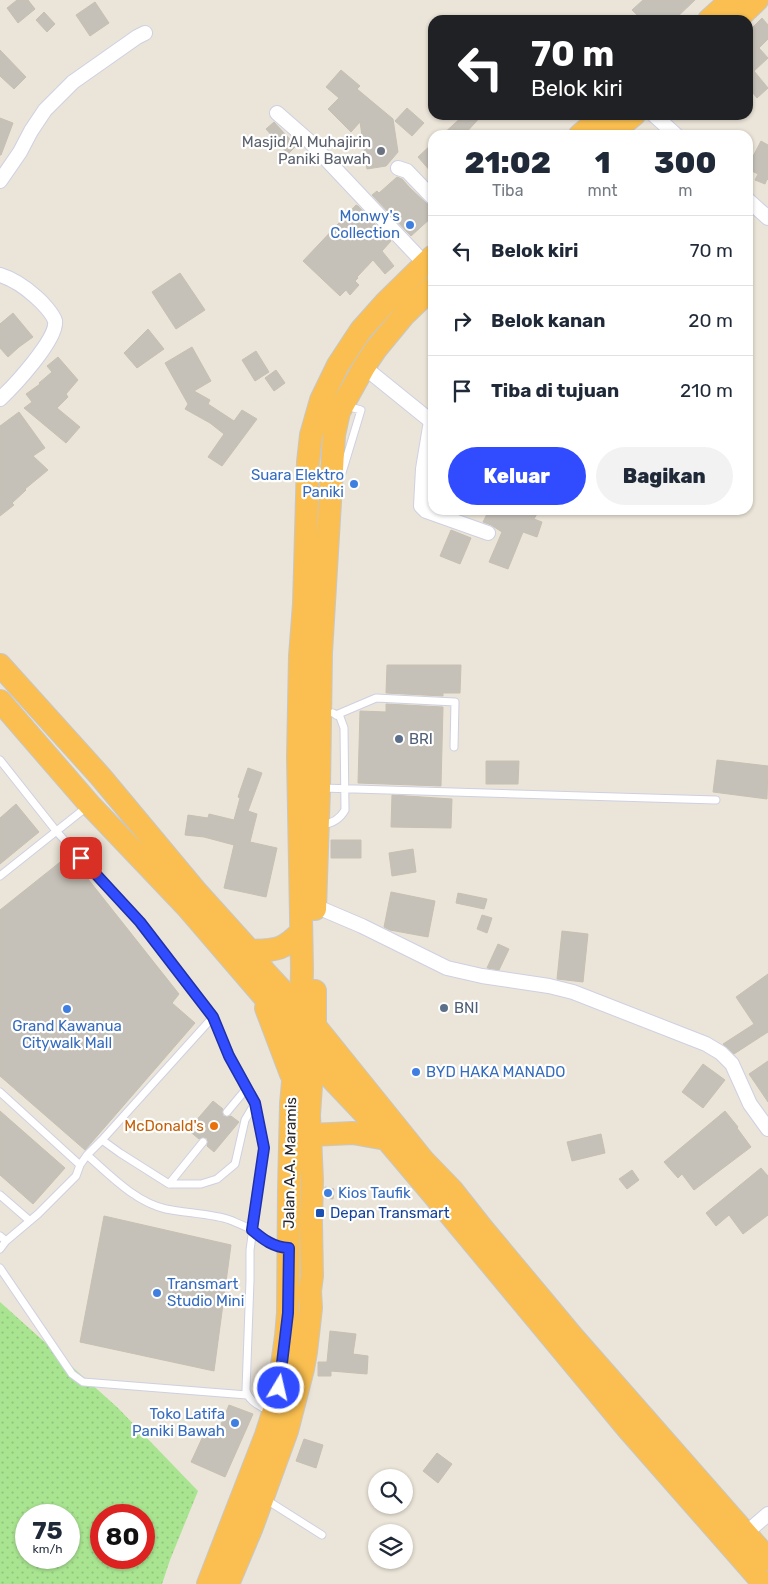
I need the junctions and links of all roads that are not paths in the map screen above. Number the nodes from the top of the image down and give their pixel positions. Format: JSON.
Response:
{"nodes":[{"id":1,"x":731,"y":0,"type":"edge"},
{"id":2,"x":757,"y":0,"type":"edge"},
{"id":3,"x":714,"y":15,"type":"edge"},
{"id":4,"x":741,"y":15,"type":"edge"},
{"id":5,"x":145,"y":33,"type":"dead end"},
{"id":6,"x":277,"y":113,"type":"dead end"},
{"id":7,"x":598,"y":120,"type":"edge"},
{"id":8,"x":628,"y":120,"type":"edge"},
{"id":9,"x":660,"y":120,"type":"edge"},
{"id":10,"x":586,"y":130,"type":"edge"},
{"id":11,"x":616,"y":130,"type":"edge"},
{"id":12,"x":670,"y":130,"type":"edge"},
{"id":13,"x":398,"y":168,"type":"dead end"},
{"id":14,"x":0,"y":182,"type":"edge"},
{"id":15,"x":428,"y":193,"type":"edge"},
{"id":16,"x":753,"y":204,"type":"edge"},
{"id":17,"x":768,"y":218,"type":"edge"},
{"id":18,"x":428,"y":259,"type":"edge"},
{"id":19,"x":428,"y":261,"type":"edge"},
{"id":20,"x":0,"y":275,"type":"edge"},
{"id":21,"x":428,"y":292,"type":"edge"},
{"id":22,"x":364,"y":367,"type":"junction"},
{"id":23,"x":0,"y":399,"type":"edge"},
{"id":24,"x":344,"y":405,"type":"junction"},
{"id":25,"x":428,"y":418,"type":"edge"},
{"id":26,"x":428,"y":442,"type":"edge"},
{"id":27,"x":340,"y":479,"type":"dead end"},
{"id":28,"x":428,"y":512,"type":"edge"},
{"id":29,"x":437,"y":515,"type":"edge"},
{"id":30,"x":488,"y":533,"type":"dead end"},
{"id":31,"x":0,"y":665,"type":"edge"},
{"id":32,"x":0,"y":701,"type":"edge"},
{"id":33,"x":328,"y":714,"type":"junction"},
{"id":34,"x":454,"y":747,"type":"dead end"},
{"id":35,"x":0,"y":760,"type":"edge"},
{"id":36,"x":319,"y":788,"type":"junction"},
{"id":37,"x":345,"y":788,"type":"junction"},
{"id":38,"x":716,"y":800,"type":"dead end"},
{"id":39,"x":90,"y":805,"type":"junction"},
{"id":40,"x":318,"y":825,"type":"junction"},
{"id":41,"x":57,"y":832,"type":"junction"},
{"id":42,"x":0,"y":876,"type":"edge"},
{"id":43,"x":315,"y":906,"type":"junction"},
{"id":44,"x":301,"y":932,"type":"junction"},
{"id":45,"x":250,"y":951,"type":"junction"},
{"id":46,"x":262,"y":994,"type":"junction"},
{"id":47,"x":213,"y":1017,"type":"junction"},
{"id":48,"x":304,"y":1024,"type":"junction"},
{"id":49,"x":313,"y":1059,"type":"junction"},
{"id":50,"x":293,"y":1080,"type":"junction"},
{"id":51,"x":247,"y":1088,"type":"junction"},
{"id":52,"x":0,"y":1092,"type":"edge"},
{"id":53,"x":255,"y":1103,"type":"junction"},
{"id":54,"x":227,"y":1112,"type":"dead end"},
{"id":55,"x":768,"y":1130,"type":"edge"},
{"id":56,"x":311,"y":1135,"type":"junction"},
{"id":57,"x":386,"y":1139,"type":"junction"},
{"id":58,"x":102,"y":1140,"type":"junction"},
{"id":59,"x":203,"y":1142,"type":"dead end"},
{"id":60,"x":87,"y":1155,"type":"junction"},
{"id":61,"x":80,"y":1165,"type":"junction"},
{"id":62,"x":169,"y":1184,"type":"junction"},
{"id":63,"x":444,"y":1194,"type":"junction"},
{"id":64,"x":0,"y":1195,"type":"edge"},
{"id":65,"x":30,"y":1221,"type":"junction"},
{"id":66,"x":252,"y":1230,"type":"junction"},
{"id":67,"x":0,"y":1236,"type":"edge"},
{"id":68,"x":6,"y":1241,"type":"junction"},
{"id":69,"x":289,"y":1248,"type":"junction"},
{"id":70,"x":0,"y":1249,"type":"edge"},
{"id":71,"x":0,"y":1268,"type":"edge"},
{"id":72,"x":247,"y":1395,"type":"junction"},
{"id":73,"x":273,"y":1413,"type":"junction"},
{"id":74,"x":263,"y":1497,"type":"junction"},
{"id":75,"x":768,"y":1514,"type":"edge"},
{"id":76,"x":746,"y":1533,"type":"junction"},
{"id":77,"x":322,"y":1535,"type":"dead end"},
{"id":78,"x":768,"y":1559,"type":"edge"},
{"id":79,"x":208,"y":1584,"type":"edge"},
{"id":80,"x":228,"y":1584,"type":"edge"},
{"id":81,"x":764,"y":1584,"type":"edge"}],
"edges":[{"from":1,"to":3,"type":"highway"},
{"from":2,"to":4,"type":"highway"},
{"from":5,"to":14,"type":"street"},
{"from":6,"to":18,"type":"street"},
{"from":7,"to":10,"type":"highway"},
{"from":8,"to":11,"type":"highway"},
{"from":9,"to":12,"type":"street"},
{"from":13,"to":15,"type":"street"},
{"from":16,"to":17,"type":"street"},
{"from":19,"to":44,"type":"highway","name":"Jalan A.A. Maramis"},
{"from":20,"to":23,"type":"street"},
{"from":21,"to":22,"type":"highway"},
{"from":22,"to":24,"type":"highway"},
{"from":22,"to":25,"type":"street"},
{"from":24,"to":27,"type":"lane"},
{"from":24,"to":33,"type":"highway"},
{"from":26,"to":28,"type":"street"},
{"from":29,"to":30,"type":"street"},
{"from":31,"to":45,"type":"highway"},
{"from":32,"to":39,"type":"highway"},
{"from":33,"to":34,"type":"lane"},
{"from":33,"to":36,"type":"highway"},
{"from":33,"to":37,"type":"lane"},
{"from":35,"to":41,"type":"lane"},
{"from":36,"to":37,"type":"lane"},
{"from":36,"to":40,"type":"highway"},
{"from":37,"to":38,"type":"lane"},
{"from":37,"to":40,"type":"lane"},
{"from":39,"to":41,"type":"lane"},
{"from":39,"to":46,"type":"highway"},
{"from":40,"to":43,"type":"highway"},
{"from":41,"to":42,"type":"lane"},
{"from":41,"to":47,"type":"lane"},
{"from":43,"to":48,"type":"highway"},
{"from":43,"to":55,"type":"street"},
{"from":44,"to":45,"type":"highway"},
{"from":44,"to":48,"type":"highway","name":"Jalan A.A. Maramis"},
{"from":45,"to":48,"type":"highway"},
{"from":46,"to":48,"type":"highway"},
{"from":46,"to":50,"type":"highway"},
{"from":47,"to":51,"type":"lane"},
{"from":47,"to":58,"type":"lane"},
{"from":48,"to":49,"type":"highway"},
{"from":48,"to":50,"type":"highway","name":"Jalan A.A. Maramis"},
{"from":48,"to":63,"type":"highway"},
{"from":49,"to":56,"type":"highway"},
{"from":49,"to":57,"type":"highway"},
{"from":50,"to":69,"type":"highway","name":"Jalan A.A. Maramis"},
{"from":51,"to":53,"type":"lane"},
{"from":51,"to":54,"type":"lane"},
{"from":52,"to":61,"type":"lane"},
{"from":53,"to":62,"type":"lane"},
{"from":53,"to":66,"type":"lane"},
{"from":56,"to":57,"type":"highway"},
{"from":56,"to":74,"type":"highway"},
{"from":57,"to":63,"type":"highway"},
{"from":58,"to":60,"type":"lane"},
{"from":58,"to":62,"type":"lane"},
{"from":59,"to":62,"type":"lane"},
{"from":60,"to":61,"type":"lane"},
{"from":60,"to":66,"type":"lane"},
{"from":61,"to":65,"type":"lane"},
{"from":63,"to":76,"type":"highway"},
{"from":63,"to":81,"type":"highway"},
{"from":64,"to":65,"type":"lane"},
{"from":65,"to":68,"type":"lane"},
{"from":66,"to":69,"type":"lane"},
{"from":66,"to":72,"type":"lane"},
{"from":67,"to":68,"type":"lane"},
{"from":68,"to":70,"type":"lane"},
{"from":69,"to":73,"type":"highway","name":"Jalan A.A. Maramis"},
{"from":71,"to":72,"type":"lane"},
{"from":72,"to":73,"type":"lane"},
{"from":73,"to":79,"type":"highway","name":"Jalan A.A. Maramis"},
{"from":74,"to":77,"type":"lane"},
{"from":74,"to":80,"type":"highway"},
{"from":75,"to":76,"type":"street"},
{"from":76,"to":78,"type":"highway"}]}
